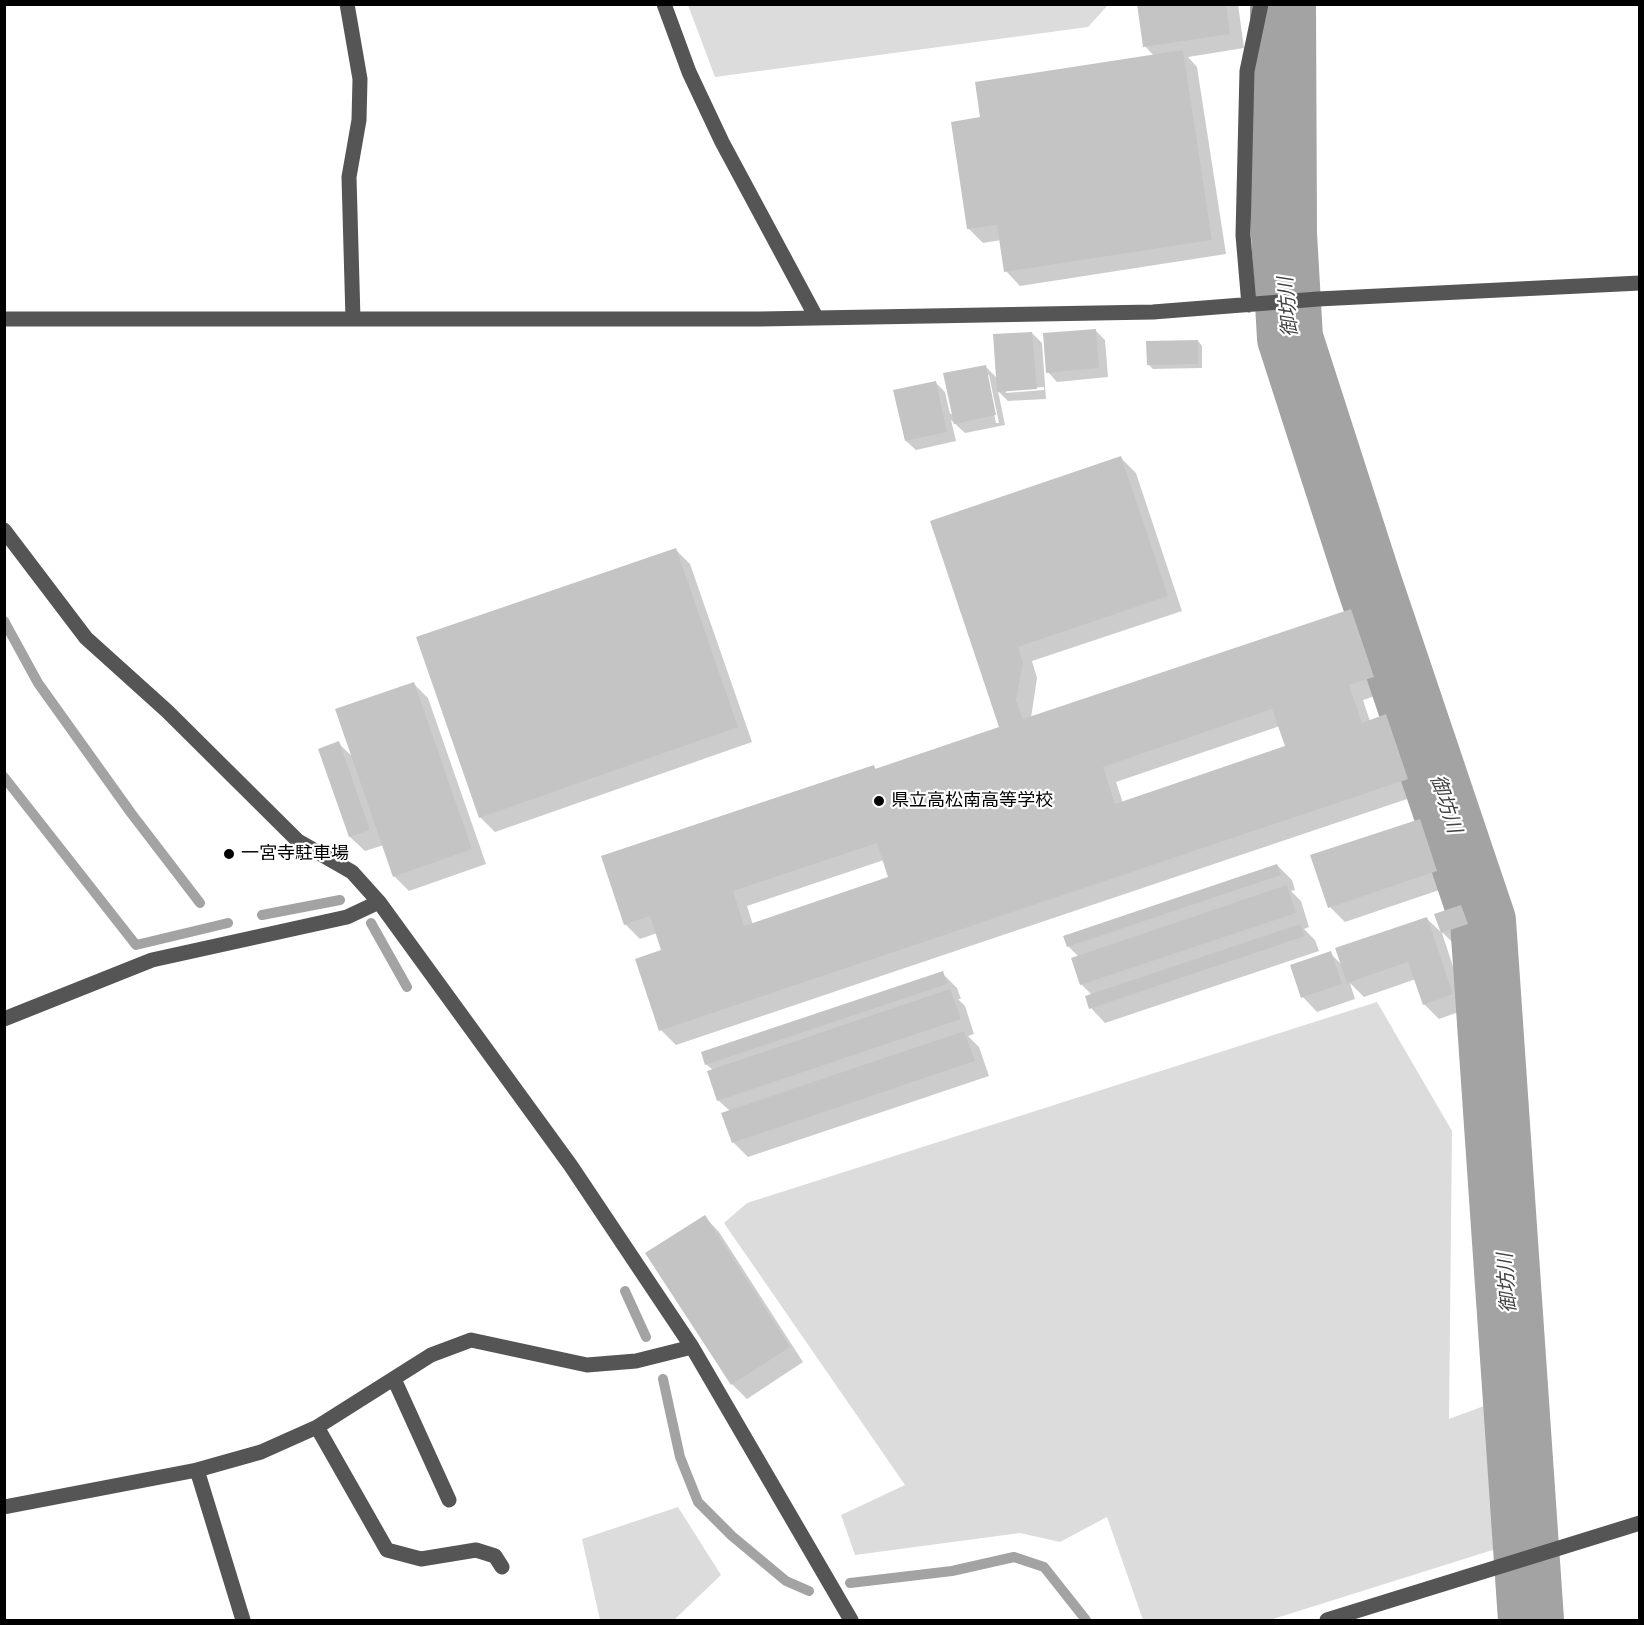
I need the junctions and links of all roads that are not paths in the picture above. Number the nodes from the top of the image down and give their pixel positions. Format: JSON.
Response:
{"nodes":[{"id":1,"x":346,"y":4,"type":"edge"},
{"id":2,"x":664,"y":4,"type":"edge"},
{"id":3,"x":1261,"y":4,"type":"edge"},
{"id":4,"x":1640,"y":283,"type":"edge"},
{"id":5,"x":1252,"y":304,"type":"junction"},
{"id":6,"x":816,"y":317,"type":"junction"},
{"id":7,"x":4,"y":319,"type":"edge"},
{"id":8,"x":353,"y":319,"type":"junction"},
{"id":9,"x":4,"y":530,"type":"edge"},
{"id":10,"x":379,"y":902,"type":"junction"},
{"id":11,"x":4,"y":1019,"type":"edge"},
{"id":12,"x":692,"y":1347,"type":"junction"},
{"id":13,"x":394,"y":1379,"type":"junction"},
{"id":14,"x":317,"y":1427,"type":"junction"},
{"id":15,"x":198,"y":1470,"type":"junction"},
{"id":16,"x":448,"y":1500,"type":"dead end"},
{"id":17,"x":4,"y":1507,"type":"edge"},
{"id":18,"x":1640,"y":1523,"type":"edge"},
{"id":19,"x":502,"y":1567,"type":"dead end"},
{"id":20,"x":243,"y":1620,"type":"edge"},
{"id":21,"x":851,"y":1620,"type":"edge"},
{"id":22,"x":1327,"y":1620,"type":"edge"}],
"edges":[{"from":1,"to":8,"type":"street"},
{"from":2,"to":6,"type":"street"},
{"from":3,"to":5,"type":"street"},
{"from":4,"to":5,"type":"street"},
{"from":5,"to":6,"type":"street"},
{"from":6,"to":8,"type":"street"},
{"from":7,"to":8,"type":"street"},
{"from":9,"to":10,"type":"street"},
{"from":10,"to":11,"type":"street"},
{"from":10,"to":12,"type":"street"},
{"from":12,"to":13,"type":"street"},
{"from":12,"to":21,"type":"street"},
{"from":13,"to":14,"type":"street"},
{"from":13,"to":16,"type":"street"},
{"from":14,"to":15,"type":"street"},
{"from":14,"to":19,"type":"street"},
{"from":15,"to":17,"type":"street"},
{"from":15,"to":20,"type":"street"},
{"from":18,"to":22,"type":"street"}]}
